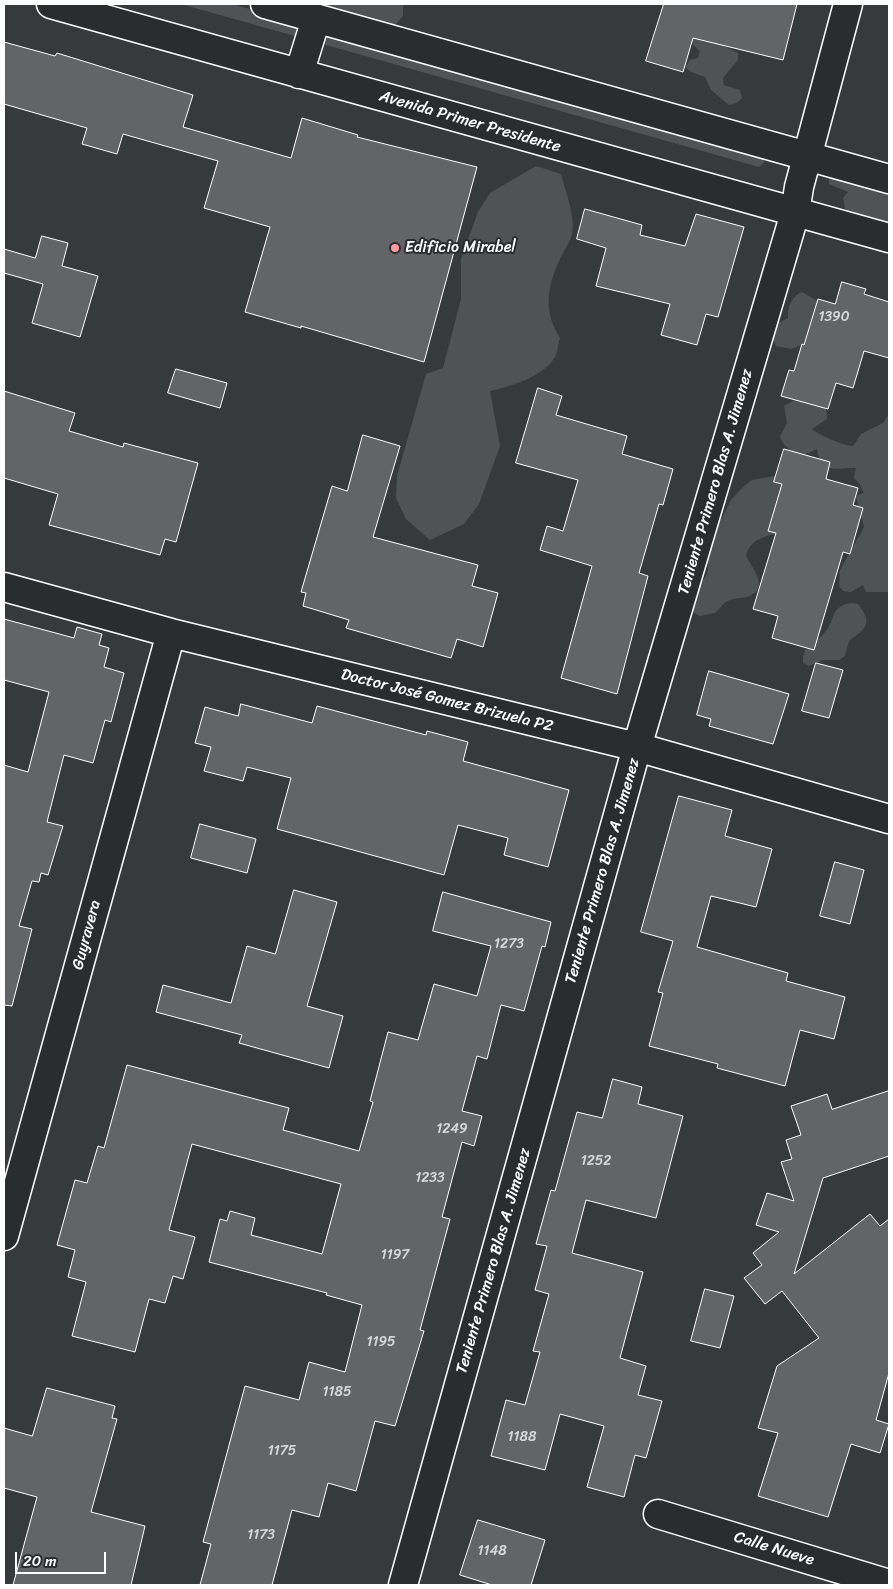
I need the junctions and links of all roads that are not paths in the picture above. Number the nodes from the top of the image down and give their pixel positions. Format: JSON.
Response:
{"nodes":[{"id":1,"x":51,"y":4,"type":"edge"},
{"id":2,"x":265,"y":4,"type":"edge"},
{"id":3,"x":848,"y":4,"type":"edge"},
{"id":4,"x":316,"y":19,"type":"junction"},
{"id":5,"x":299,"y":74,"type":"junction"},
{"id":6,"x":807,"y":157,"type":"junction"},
{"id":7,"x":889,"y":180,"type":"edge"},
{"id":8,"x":795,"y":213,"type":"junction"},
{"id":9,"x":889,"y":238,"type":"edge"},
{"id":10,"x":4,"y":587,"type":"edge"},
{"id":11,"x":171,"y":633,"type":"junction"},
{"id":12,"x":637,"y":747,"type":"junction"},
{"id":13,"x":889,"y":819,"type":"edge"},
{"id":14,"x":4,"y":1236,"type":"edge"},
{"id":15,"x":658,"y":1514,"type":"dead end"},
{"id":16,"x":889,"y":1584,"type":"edge"},
{"id":17,"x":403,"y":1585,"type":"edge"}],
"edges":[{"from":1,"to":5,"type":"street","name":"Avenida Primer Presidente"},
{"from":2,"to":4,"type":"street"},
{"from":3,"to":6,"type":"street","name":"Teniente Primero Blas A. Jimenez"},
{"from":4,"to":5,"type":"street"},
{"from":4,"to":6,"type":"street"},
{"from":5,"to":8,"type":"street","name":"Avenida Primer Presidente"},
{"from":6,"to":7,"type":"street"},
{"from":6,"to":8,"type":"street","name":"Teniente Primero Blas A. Jimenez"},
{"from":8,"to":9,"type":"street","name":"Avenida Primer Presidente"},
{"from":8,"to":12,"type":"street","name":"Teniente Primero Blas A. Jimenez"},
{"from":10,"to":11,"type":"street","name":"Doctor José Gomez Brizuela P2"},
{"from":11,"to":12,"type":"street","name":"Doctor José Gomez Brizuela P2"},
{"from":11,"to":14,"type":"street","name":"Guyravera"},
{"from":12,"to":13,"type":"street","name":"Doctor José Gomez Brizuela P2"},
{"from":12,"to":17,"type":"street","name":"Teniente Primero Blas A. Jimenez"},
{"from":15,"to":16,"type":"street","name":"Calle Nueve"}]}
